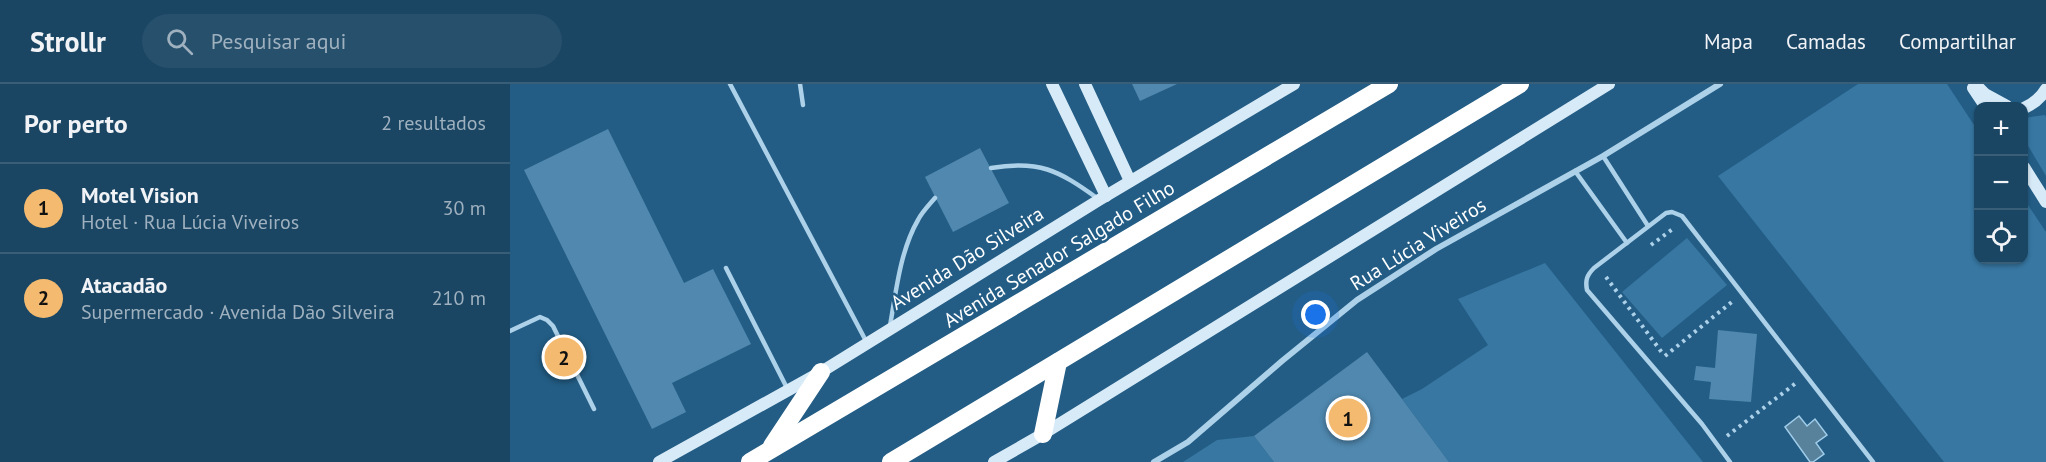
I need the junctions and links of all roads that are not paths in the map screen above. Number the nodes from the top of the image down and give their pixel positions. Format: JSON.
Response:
{"nodes":[{"id":1,"x":730,"y":84,"type":"edge"},
{"id":2,"x":801,"y":84,"type":"edge"},
{"id":3,"x":1052,"y":84,"type":"edge"},
{"id":4,"x":1085,"y":84,"type":"edge"},
{"id":5,"x":1294,"y":84,"type":"edge"},
{"id":6,"x":1389,"y":84,"type":"edge"},
{"id":7,"x":1520,"y":84,"type":"edge"},
{"id":8,"x":1609,"y":84,"type":"edge"},
{"id":9,"x":1720,"y":84,"type":"edge"},
{"id":10,"x":1973,"y":84,"type":"edge"},
{"id":11,"x":2046,"y":89,"type":"edge"},
{"id":12,"x":1983,"y":102,"type":"edge"},
{"id":13,"x":2000,"y":102,"type":"edge"},
{"id":14,"x":803,"y":105,"type":"dead end"},
{"id":15,"x":2028,"y":106,"type":"edge"},
{"id":16,"x":1603,"y":156,"type":"junction"},
{"id":17,"x":991,"y":168,"type":"dead end"},
{"id":18,"x":1575,"y":171,"type":"junction"},
{"id":19,"x":2028,"y":173,"type":"edge"},
{"id":20,"x":1130,"y":181,"type":"junction"},
{"id":21,"x":935,"y":198,"type":"dead end"},
{"id":22,"x":1103,"y":198,"type":"junction"},
{"id":23,"x":2046,"y":202,"type":"edge"},
{"id":24,"x":1648,"y":226,"type":"junction"},
{"id":25,"x":1627,"y":243,"type":"junction"},
{"id":26,"x":726,"y":268,"type":"dead end"},
{"id":27,"x":890,"y":330,"type":"junction"},
{"id":28,"x":510,"y":331,"type":"edge"},
{"id":29,"x":868,"y":343,"type":"junction"},
{"id":30,"x":1058,"y":362,"type":"junction"},
{"id":31,"x":821,"y":372,"type":"junction"},
{"id":32,"x":788,"y":390,"type":"junction"},
{"id":33,"x":594,"y":409,"type":"dead end"},
{"id":34,"x":1043,"y":434,"type":"junction"},
{"id":35,"x":768,"y":451,"type":"junction"},
{"id":36,"x":659,"y":462,"type":"edge"},
{"id":37,"x":750,"y":462,"type":"edge"},
{"id":38,"x":891,"y":462,"type":"edge"},
{"id":39,"x":994,"y":462,"type":"edge"},
{"id":40,"x":1154,"y":462,"type":"edge"},
{"id":41,"x":1730,"y":462,"type":"edge"},
{"id":42,"x":1873,"y":462,"type":"edge"}],
"edges":[{"from":1,"to":29,"type":"lane"},
{"from":2,"to":14,"type":"lane"},
{"from":3,"to":22,"type":"main road"},
{"from":4,"to":20,"type":"main road"},
{"from":5,"to":20,"type":"main road","name":"Avenida Dão Silveira"},
{"from":6,"to":35,"type":"highway","name":"Avenida Senador Salgado Filho"},
{"from":7,"to":30,"type":"highway"},
{"from":8,"to":34,"type":"main road"},
{"from":9,"to":16,"type":"street","name":"Rua Lúcia Viveiros"},
{"from":10,"to":12,"type":"main road"},
{"from":10,"to":13,"type":"main road"},
{"from":11,"to":15,"type":"main road"},
{"from":16,"to":18,"type":"street","name":"Rua Lúcia Viveiros"},
{"from":16,"to":24,"type":"lane"},
{"from":17,"to":22,"type":"lane"},
{"from":18,"to":25,"type":"lane"},
{"from":18,"to":40,"type":"street","name":"Rua Lúcia Viveiros"},
{"from":19,"to":23,"type":"main road"},
{"from":20,"to":22,"type":"main road","name":"Avenida Dão Silveira"},
{"from":21,"to":27,"type":"lane"},
{"from":22,"to":27,"type":"main road","name":"Avenida Dão Silveira"},
{"from":24,"to":25,"type":"lane"},
{"from":24,"to":42,"type":"lane"},
{"from":25,"to":41,"type":"lane"},
{"from":26,"to":32,"type":"lane"},
{"from":27,"to":29,"type":"main road","name":"Avenida Dão Silveira"},
{"from":28,"to":33,"type":"lane"},
{"from":29,"to":31,"type":"main road","name":"Avenida Dão Silveira"},
{"from":30,"to":34,"type":"highway"},
{"from":30,"to":38,"type":"highway"},
{"from":31,"to":32,"type":"main road","name":"Avenida Dão Silveira"},
{"from":31,"to":35,"type":"highway"},
{"from":32,"to":36,"type":"main road","name":"Avenida Dão Silveira"},
{"from":34,"to":39,"type":"main road"},
{"from":35,"to":37,"type":"highway","name":"Avenida Senador Salgado Filho"}]}
